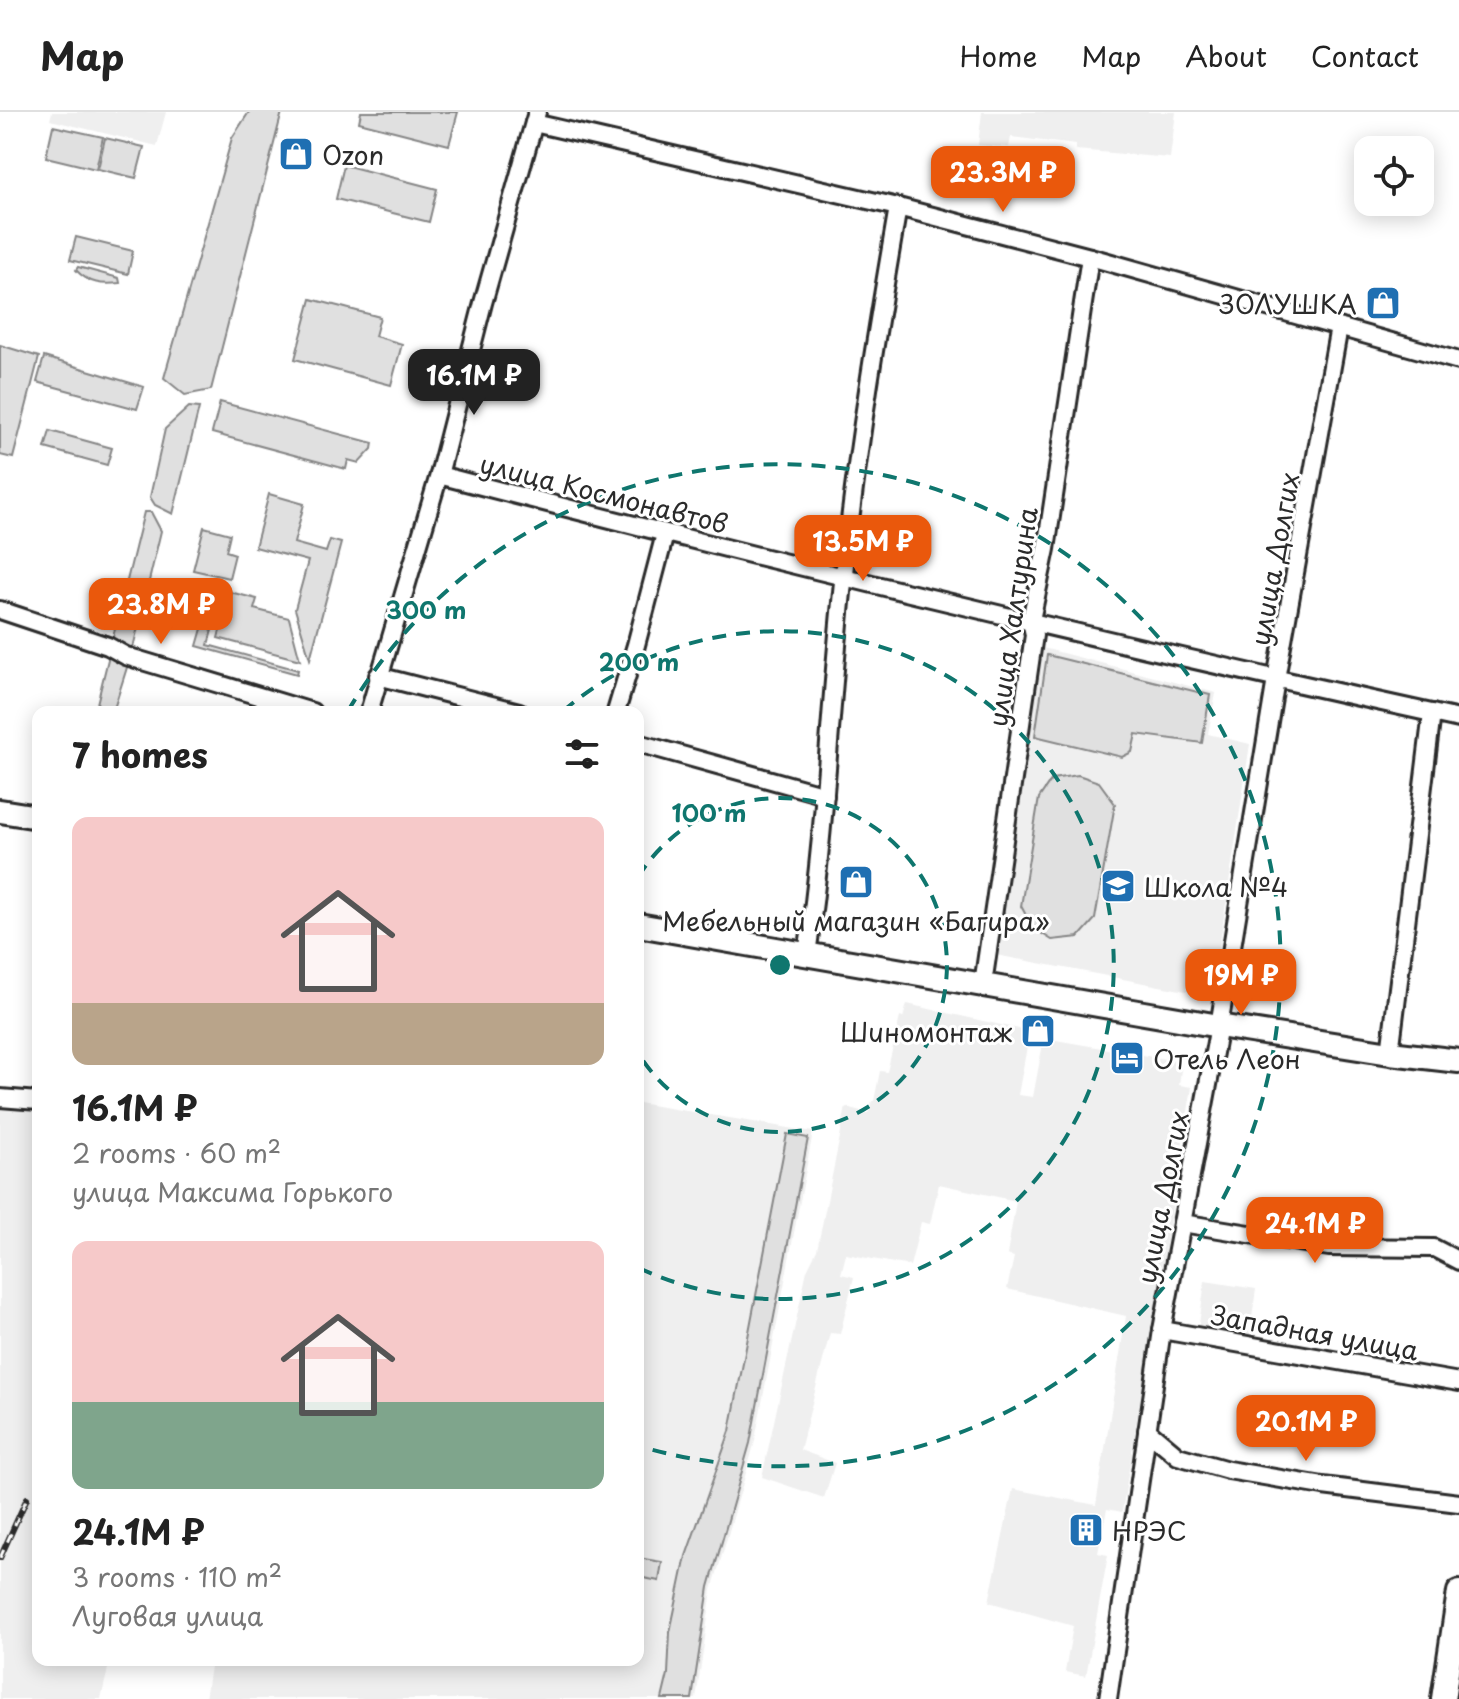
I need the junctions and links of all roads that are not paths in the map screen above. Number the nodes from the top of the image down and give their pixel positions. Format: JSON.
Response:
{"nodes":[{"id":1,"x":536,"y":118,"type":"edge"},
{"id":2,"x":898,"y":207,"type":"junction"},
{"id":3,"x":1090,"y":257,"type":"junction"},
{"id":4,"x":1339,"y":327,"type":"junction"},
{"id":5,"x":1459,"y":361,"type":"edge"},
{"id":6,"x":439,"y":475,"type":"junction"},
{"id":7,"x":665,"y":534,"type":"junction"},
{"id":8,"x":843,"y":576,"type":"junction"},
{"id":9,"x":0,"y":610,"type":"edge"},
{"id":10,"x":1031,"y":620,"type":"junction"},
{"id":11,"x":378,"y":676,"type":"junction"},
{"id":12,"x":1276,"y":679,"type":"junction"},
{"id":13,"x":292,"y":706,"type":"edge"},
{"id":14,"x":370,"y":706,"type":"edge"},
{"id":15,"x":496,"y":706,"type":"edge"},
{"id":16,"x":618,"y":706,"type":"edge"},
{"id":17,"x":1432,"y":713,"type":"junction"},
{"id":18,"x":1459,"y":719,"type":"edge"},
{"id":19,"x":644,"y":745,"type":"edge"},
{"id":20,"x":825,"y":795,"type":"junction"},
{"id":21,"x":0,"y":811,"type":"edge"},
{"id":22,"x":32,"y":816,"type":"edge"},
{"id":23,"x":644,"y":926,"type":"edge"},
{"id":24,"x":807,"y":954,"type":"junction"},
{"id":25,"x":983,"y":984,"type":"junction"},
{"id":26,"x":1219,"y":1026,"type":"junction"},
{"id":27,"x":1390,"y":1053,"type":"junction"},
{"id":28,"x":1459,"y":1061,"type":"edge"},
{"id":29,"x":0,"y":1098,"type":"edge"},
{"id":30,"x":32,"y":1101,"type":"edge"},
{"id":31,"x":1182,"y":1223,"type":"junction"},
{"id":32,"x":1459,"y":1261,"type":"edge"},
{"id":33,"x":1162,"y":1330,"type":"junction"},
{"id":34,"x":1459,"y":1382,"type":"edge"},
{"id":35,"x":1147,"y":1430,"type":"junction"},
{"id":36,"x":1459,"y":1503,"type":"edge"},
{"id":37,"x":1459,"y":1592,"type":"edge"},
{"id":38,"x":1108,"y":1699,"type":"edge"},
{"id":39,"x":1443,"y":1699,"type":"edge"}],
"edges":[{"from":1,"to":2,"type":"street"},
{"from":1,"to":6,"type":"street"},
{"from":2,"to":3,"type":"street"},
{"from":2,"to":8,"type":"street"},
{"from":3,"to":4,"type":"street"},
{"from":3,"to":10,"type":"street","name":"улица Халтурина"},
{"from":4,"to":5,"type":"street"},
{"from":4,"to":12,"type":"street","name":"улица Долгих"},
{"from":6,"to":7,"type":"street","name":"улица Космонавтов"},
{"from":6,"to":11,"type":"street"},
{"from":7,"to":8,"type":"street","name":"улица Космонавтов"},
{"from":7,"to":16,"type":"street"},
{"from":8,"to":10,"type":"street","name":"улица Космонавтов"},
{"from":8,"to":20,"type":"street"},
{"from":9,"to":13,"type":"street"},
{"from":10,"to":12,"type":"street","name":"улица Космонавтов"},
{"from":10,"to":25,"type":"street","name":"улица Халтурина"},
{"from":11,"to":14,"type":"street"},
{"from":11,"to":15,"type":"street"},
{"from":12,"to":17,"type":"street","name":"улица Космонавтов"},
{"from":12,"to":26,"type":"street","name":"улица Долгих"},
{"from":17,"to":18,"type":"street","name":"улица Космонавтов"},
{"from":17,"to":27,"type":"street"},
{"from":19,"to":20,"type":"street"},
{"from":20,"to":24,"type":"street"},
{"from":21,"to":22,"type":"main road"},
{"from":23,"to":24,"type":"main road"},
{"from":24,"to":25,"type":"main road"},
{"from":25,"to":26,"type":"main road"},
{"from":26,"to":27,"type":"main road"},
{"from":26,"to":31,"type":"street","name":"улица Долгих"},
{"from":27,"to":28,"type":"main road"},
{"from":29,"to":30,"type":"street"},
{"from":31,"to":32,"type":"street"},
{"from":31,"to":33,"type":"street","name":"улица Долгих"},
{"from":33,"to":34,"type":"street","name":"Западная улица"},
{"from":33,"to":35,"type":"street","name":"улица Долгих"},
{"from":35,"to":36,"type":"street"},
{"from":35,"to":38,"type":"street","name":"улица Долгих"},
{"from":37,"to":39,"type":"main road"}]}
